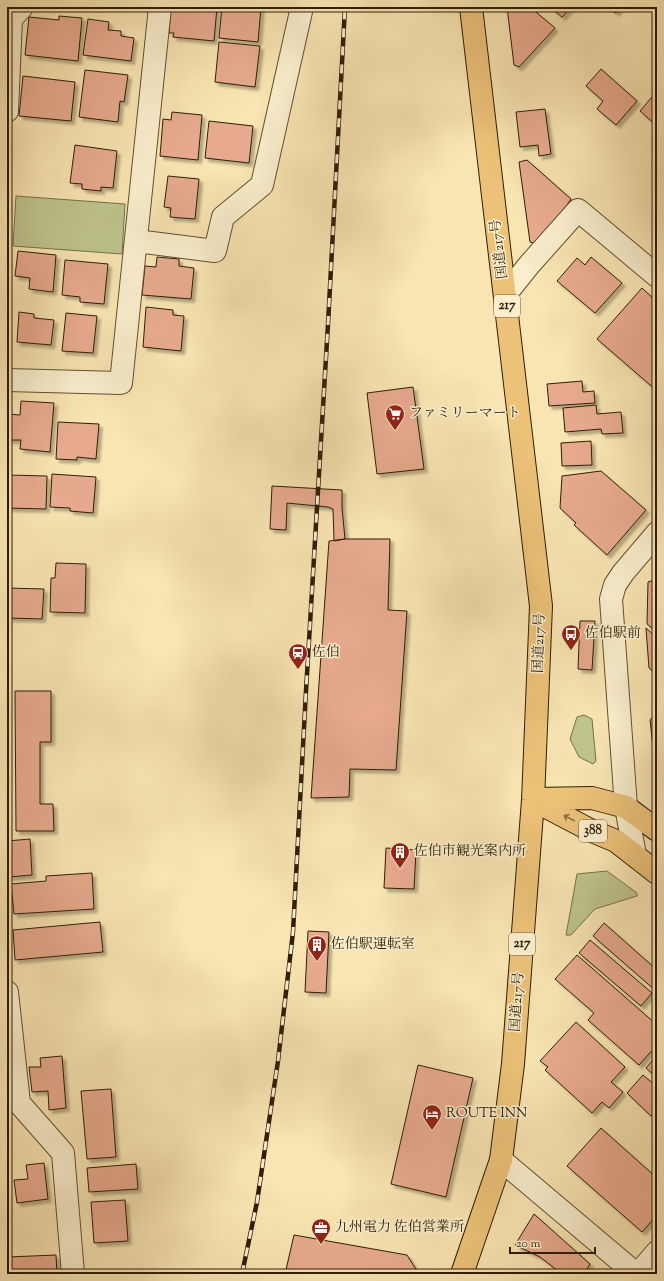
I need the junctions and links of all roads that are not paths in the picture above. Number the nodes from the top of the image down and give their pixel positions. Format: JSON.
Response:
{"nodes":[{"id":1,"x":22,"y":7,"type":"edge"},
{"id":2,"x":160,"y":7,"type":"edge"},
{"id":3,"x":302,"y":7,"type":"edge"},
{"id":4,"x":472,"y":7,"type":"edge"},
{"id":5,"x":7,"y":111,"type":"edge"},
{"id":6,"x":136,"y":241,"type":"junction"},
{"id":7,"x":654,"y":266,"type":"edge"},
{"id":8,"x":505,"y":295,"type":"junction"},
{"id":9,"x":7,"y":380,"type":"edge"},
{"id":10,"x":657,"y":533,"type":"edge"},
{"id":11,"x":533,"y":800,"type":"junction"},
{"id":12,"x":626,"y":807,"type":"junction"},
{"id":13,"x":657,"y":830,"type":"edge"},
{"id":14,"x":635,"y":855,"type":"junction"},
{"id":15,"x":657,"y":873,"type":"edge"},
{"id":16,"x":7,"y":992,"type":"edge"},
{"id":17,"x":501,"y":1160,"type":"junction"},
{"id":18,"x":657,"y":1252,"type":"edge"},
{"id":19,"x":73,"y":1274,"type":"edge"},
{"id":20,"x":462,"y":1274,"type":"edge"},
{"id":21,"x":637,"y":1274,"type":"edge"}],
"edges":[{"from":1,"to":5,"type":"street"},
{"from":2,"to":6,"type":"street"},
{"from":3,"to":6,"type":"street"},
{"from":4,"to":8,"type":"highway","name":"国道217号","number":"217"},
{"from":6,"to":9,"type":"street"},
{"from":7,"to":8,"type":"street"},
{"from":8,"to":11,"type":"highway","name":"国道217号","number":"217"},
{"from":10,"to":12,"type":"street"},
{"from":11,"to":12,"type":"highway","number":"388"},
{"from":14,"to":11,"type":"highway","number":"388","one_way":true},
{"from":11,"to":17,"type":"highway","name":"国道217号","number":"217"},
{"from":12,"to":13,"type":"highway","number":"388"},
{"from":12,"to":14,"type":"street"},
{"from":13,"to":14,"type":"street"},
{"from":14,"to":15,"type":"highway","number":"388"},
{"from":16,"to":19,"type":"street"},
{"from":17,"to":20,"type":"highway","name":"国道217号","number":"217"},
{"from":17,"to":21,"type":"street"},
{"from":18,"to":21,"type":"street"}]}
